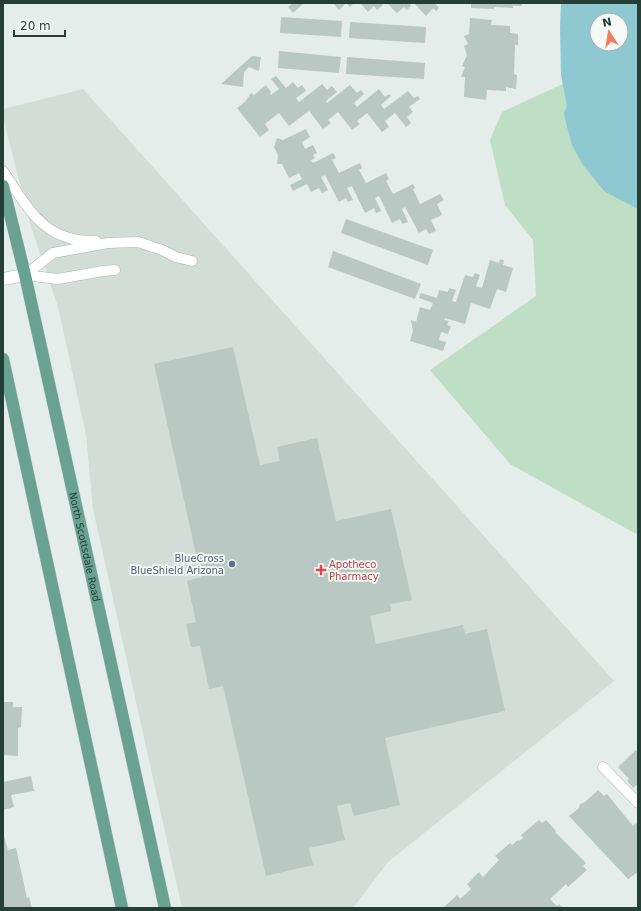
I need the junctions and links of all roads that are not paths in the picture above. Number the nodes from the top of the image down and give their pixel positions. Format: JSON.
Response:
{"nodes":[{"id":1,"x":3,"y":171,"type":"edge"},
{"id":2,"x":3,"y":186,"type":"edge"},
{"id":3,"x":108,"y":243,"type":"junction"},
{"id":4,"x":192,"y":261,"type":"dead end"},
{"id":5,"x":115,"y":270,"type":"dead end"},
{"id":6,"x":25,"y":275,"type":"junction"},
{"id":7,"x":3,"y":279,"type":"edge"},
{"id":8,"x":3,"y":359,"type":"edge"},
{"id":9,"x":603,"y":767,"type":"dead end"},
{"id":10,"x":638,"y":803,"type":"edge"},
{"id":11,"x":122,"y":908,"type":"edge"},
{"id":12,"x":165,"y":908,"type":"edge"}],
"edges":[{"from":1,"to":3,"type":"lane"},
{"from":2,"to":6,"type":"main road","name":"North Scottsdale Road"},
{"from":3,"to":4,"type":"lane"},
{"from":3,"to":6,"type":"lane"},
{"from":5,"to":6,"type":"lane"},
{"from":6,"to":7,"type":"street"},
{"from":6,"to":12,"type":"main road","name":"North Scottsdale Road"},
{"from":8,"to":11,"type":"main road"},
{"from":9,"to":10,"type":"lane"}]}
